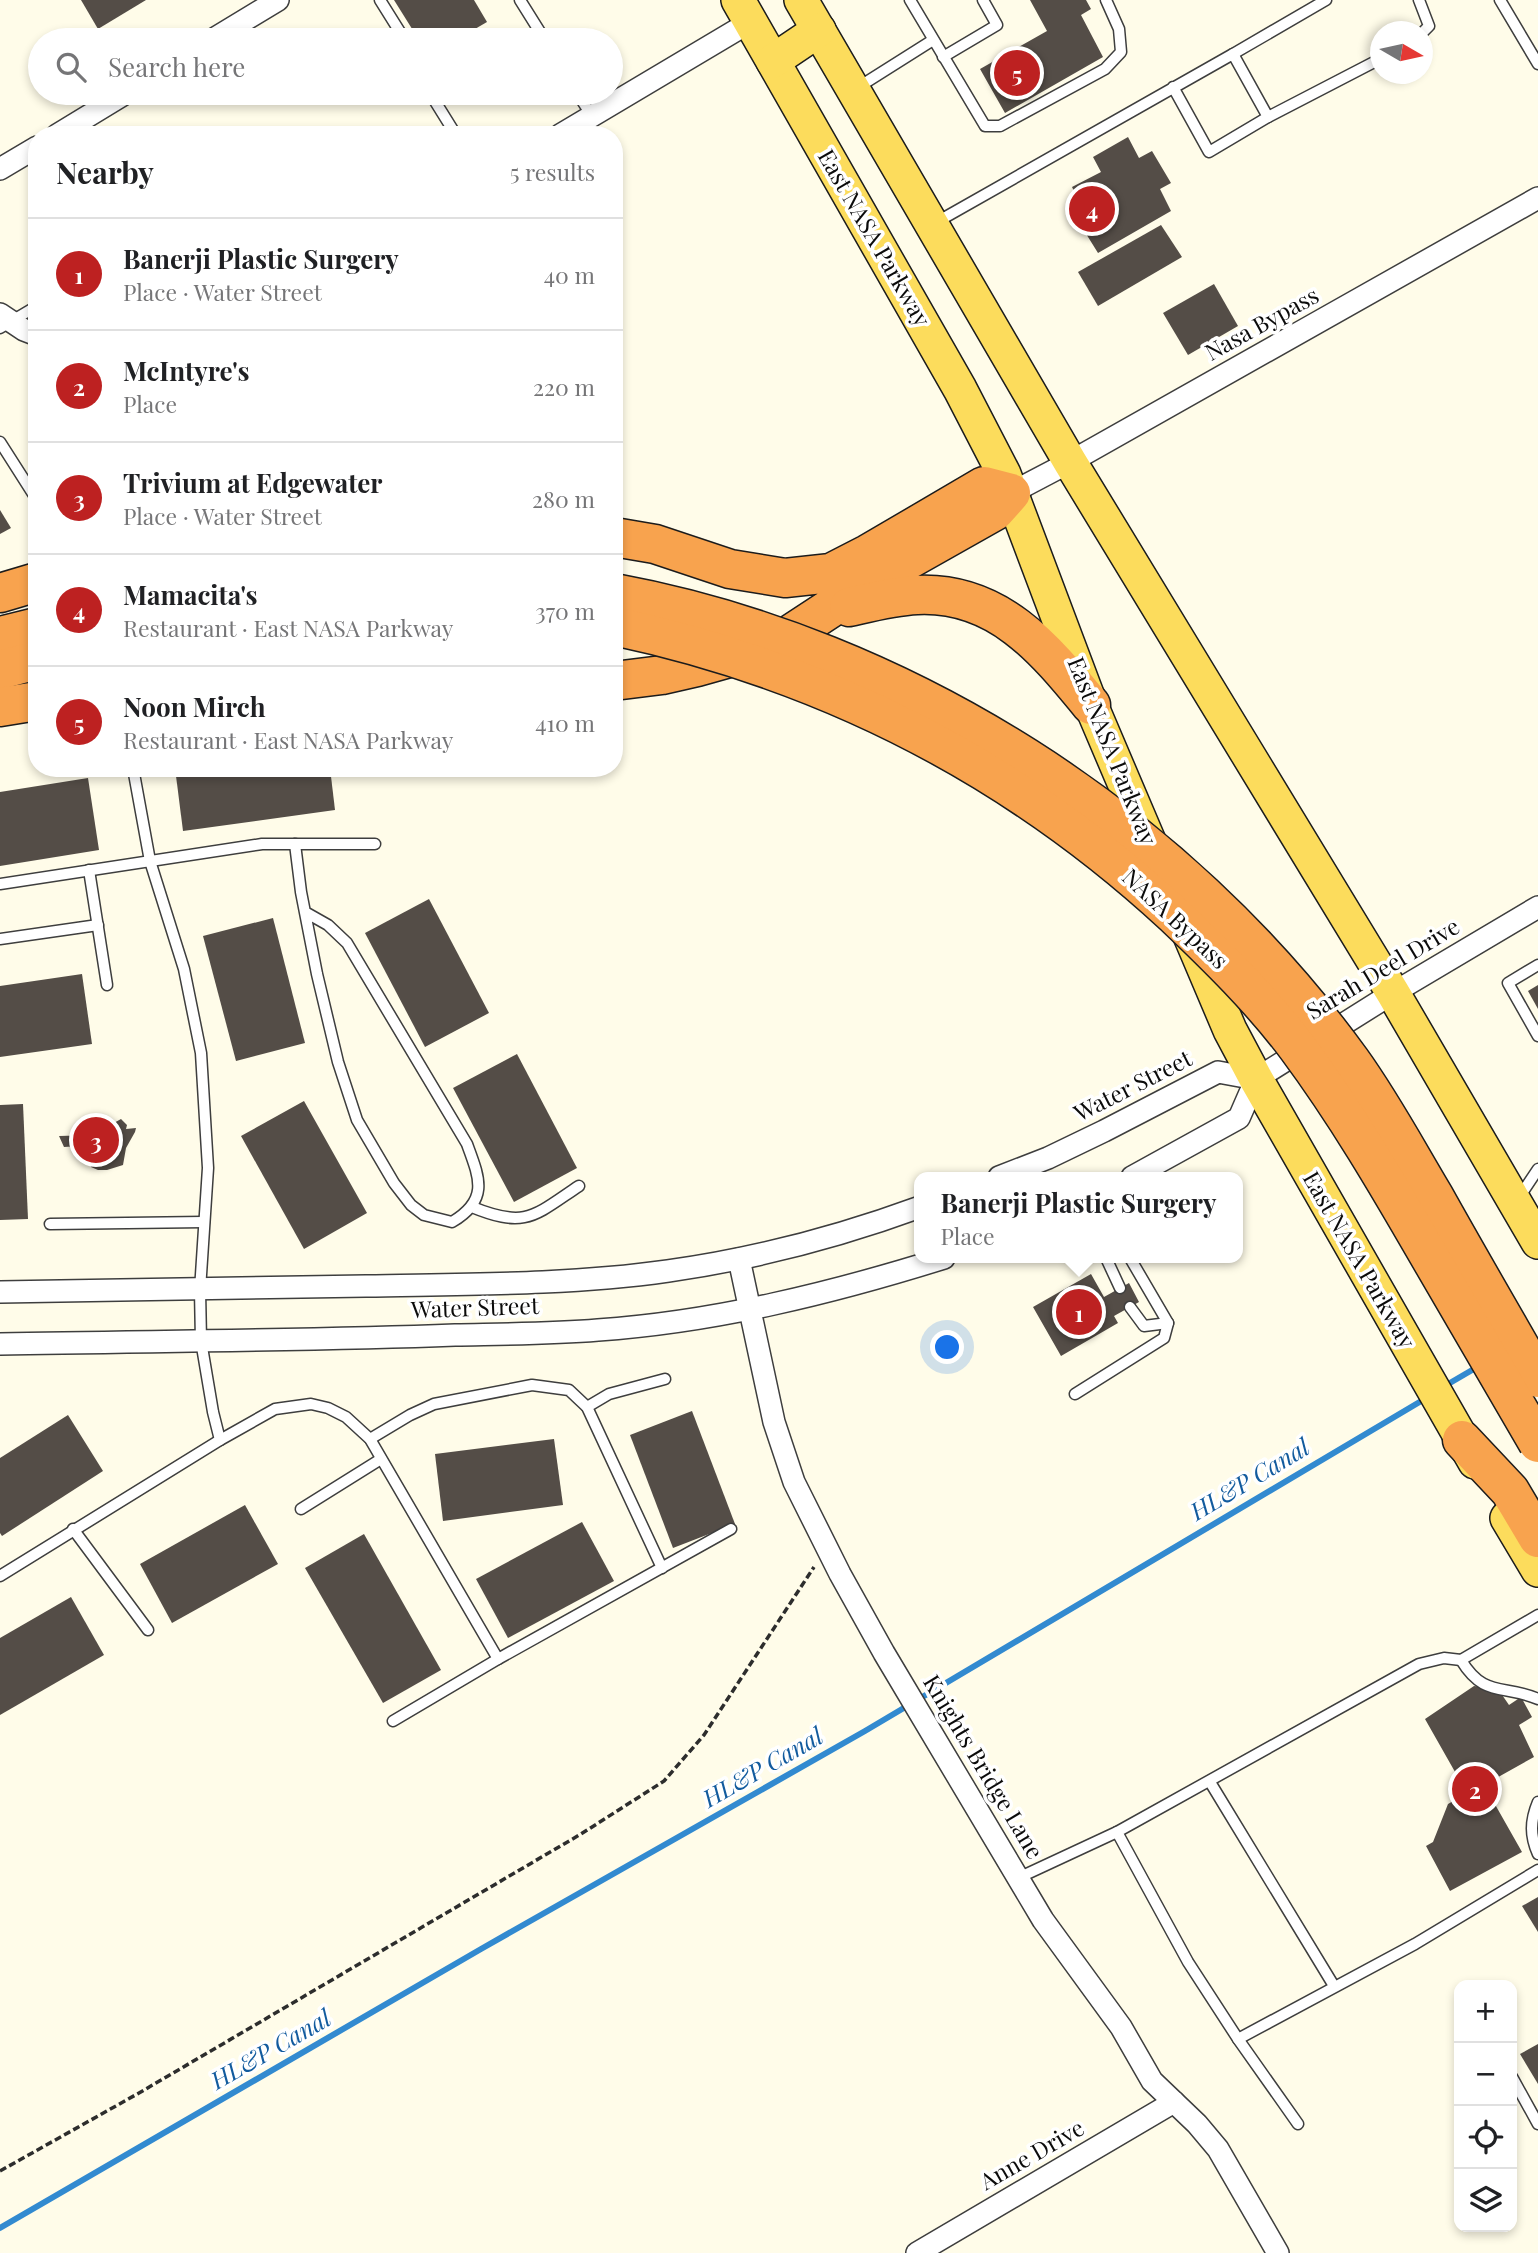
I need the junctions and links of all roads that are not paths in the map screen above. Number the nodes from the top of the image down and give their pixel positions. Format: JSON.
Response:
{"nodes":[{"id":1,"x":278,"y":0,"type":"edge"},
{"id":2,"x":380,"y":0,"type":"edge"},
{"id":3,"x":520,"y":0,"type":"edge"},
{"id":4,"x":802,"y":0,"type":"edge"},
{"id":5,"x":910,"y":0,"type":"edge"},
{"id":6,"x":983,"y":0,"type":"edge"},
{"id":7,"x":1106,"y":0,"type":"edge"},
{"id":8,"x":1326,"y":0,"type":"edge"},
{"id":9,"x":1419,"y":0,"type":"edge"},
{"id":10,"x":1500,"y":0,"type":"edge"},
{"id":11,"x":744,"y":11,"type":"edge"},
{"id":12,"x":1427,"y":21,"type":"edge"},
{"id":13,"x":232,"y":28,"type":"edge"},
{"id":14,"x":398,"y":28,"type":"edge"},
{"id":15,"x":538,"y":28,"type":"edge"},
{"id":16,"x":819,"y":30,"type":"junction"},
{"id":17,"x":933,"y":40,"type":"junction"},
{"id":18,"x":1233,"y":54,"type":"junction"},
{"id":19,"x":943,"y":57,"type":"junction"},
{"id":20,"x":773,"y":61,"type":"junction"},
{"id":21,"x":1538,"y":64,"type":"edge"},
{"id":22,"x":1370,"y":65,"type":"edge"},
{"id":23,"x":1173,"y":88,"type":"junction"},
{"id":24,"x":854,"y":90,"type":"junction"},
{"id":25,"x":623,"y":95,"type":"edge"},
{"id":26,"x":106,"y":105,"type":"edge"},
{"id":27,"x":437,"y":105,"type":"edge"},
{"id":28,"x":585,"y":105,"type":"edge"},
{"id":29,"x":608,"y":105,"type":"edge"},
{"id":30,"x":592,"y":116,"type":"junction"},
{"id":31,"x":1268,"y":117,"type":"junction"},
{"id":32,"x":72,"y":126,"type":"edge"},
{"id":33,"x":450,"y":126,"type":"edge"},
{"id":34,"x":575,"y":126,"type":"edge"},
{"id":35,"x":28,"y":152,"type":"edge"},
{"id":36,"x":0,"y":169,"type":"edge"},
{"id":37,"x":1538,"y":198,"type":"edge"},
{"id":38,"x":933,"y":224,"type":"junction"},
{"id":39,"x":28,"y":310,"type":"edge"},
{"id":40,"x":3,"y":321,"type":"edge"},
{"id":41,"x":28,"y":331,"type":"edge"},
{"id":42,"x":0,"y":442,"type":"edge"},
{"id":43,"x":1070,"y":462,"type":"junction"},
{"id":44,"x":28,"y":486,"type":"edge"},
{"id":45,"x":1011,"y":494,"type":"junction"},
{"id":46,"x":623,"y":539,"type":"edge"},
{"id":47,"x":28,"y":585,"type":"edge"},
{"id":48,"x":0,"y":593,"type":"edge"},
{"id":49,"x":623,"y":595,"type":"edge"},
{"id":50,"x":823,"y":614,"type":"junction"},
{"id":51,"x":623,"y":628,"type":"edge"},
{"id":52,"x":28,"y":629,"type":"edge"},
{"id":53,"x":0,"y":636,"type":"edge"},
{"id":54,"x":28,"y":662,"type":"edge"},
{"id":55,"x":0,"y":670,"type":"edge"},
{"id":56,"x":623,"y":680,"type":"edge"},
{"id":57,"x":28,"y":702,"type":"edge"},
{"id":58,"x":1091,"y":705,"type":"junction"},
{"id":59,"x":0,"y":707,"type":"edge"},
{"id":60,"x":135,"y":777,"type":"edge"},
{"id":61,"x":295,"y":844,"type":"junction"},
{"id":62,"x":375,"y":844,"type":"dead end"},
{"id":63,"x":150,"y":861,"type":"junction"},
{"id":64,"x":89,"y":870,"type":"junction"},
{"id":65,"x":0,"y":884,"type":"edge"},
{"id":66,"x":1538,"y":906,"type":"edge"},
{"id":67,"x":305,"y":912,"type":"junction"},
{"id":68,"x":98,"y":925,"type":"junction"},
{"id":69,"x":0,"y":939,"type":"edge"},
{"id":70,"x":1538,"y":965,"type":"edge"},
{"id":71,"x":107,"y":985,"type":"dead end"},
{"id":72,"x":1393,"y":993,"type":"junction"},
{"id":73,"x":1538,"y":1036,"type":"edge"},
{"id":74,"x":1256,"y":1079,"type":"junction"},
{"id":75,"x":1538,"y":1169,"type":"edge"},
{"id":76,"x":1012,"y":1172,"type":"edge"},
{"id":77,"x":1141,"y":1172,"type":"edge"},
{"id":78,"x":579,"y":1186,"type":"dead end"},
{"id":79,"x":1516,"y":1202,"type":"junction"},
{"id":80,"x":472,"y":1207,"type":"junction"},
{"id":81,"x":914,"y":1209,"type":"edge"},
{"id":82,"x":204,"y":1222,"type":"junction"},
{"id":83,"x":50,"y":1224,"type":"dead end"},
{"id":84,"x":1538,"y":1242,"type":"edge"},
{"id":85,"x":739,"y":1259,"type":"junction"},
{"id":86,"x":928,"y":1263,"type":"edge"},
{"id":87,"x":1108,"y":1263,"type":"edge"},
{"id":88,"x":1133,"y":1263,"type":"edge"},
{"id":89,"x":1121,"y":1288,"type":"dead end"},
{"id":90,"x":200,"y":1290,"type":"junction"},
{"id":91,"x":0,"y":1293,"type":"edge"},
{"id":92,"x":1130,"y":1307,"type":"dead end"},
{"id":93,"x":749,"y":1308,"type":"junction"},
{"id":94,"x":1168,"y":1323,"type":"junction"},
{"id":95,"x":201,"y":1341,"type":"junction"},
{"id":96,"x":0,"y":1344,"type":"edge"},
{"id":97,"x":1538,"y":1378,"type":"edge"},
{"id":98,"x":665,"y":1379,"type":"dead end"},
{"id":99,"x":1075,"y":1394,"type":"dead end"},
{"id":100,"x":587,"y":1407,"type":"junction"},
{"id":101,"x":370,"y":1439,"type":"junction"},
{"id":102,"x":220,"y":1440,"type":"junction"},
{"id":103,"x":1462,"y":1440,"type":"junction"},
{"id":104,"x":1538,"y":1443,"type":"edge"},
{"id":105,"x":381,"y":1459,"type":"junction"},
{"id":106,"x":301,"y":1509,"type":"dead end"},
{"id":107,"x":731,"y":1528,"type":"dead end"},
{"id":108,"x":73,"y":1529,"type":"junction"},
{"id":109,"x":1538,"y":1538,"type":"edge"},
{"id":110,"x":662,"y":1567,"type":"junction"},
{"id":111,"x":1538,"y":1570,"type":"edge"},
{"id":112,"x":0,"y":1576,"type":"edge"},
{"id":113,"x":1538,"y":1615,"type":"edge"},
{"id":114,"x":148,"y":1630,"type":"dead end"},
{"id":115,"x":498,"y":1659,"type":"junction"},
{"id":116,"x":1461,"y":1660,"type":"junction"},
{"id":117,"x":1538,"y":1699,"type":"edge"},
{"id":118,"x":393,"y":1721,"type":"dead end"},
{"id":119,"x":1210,"y":1782,"type":"junction"},
{"id":120,"x":1538,"y":1802,"type":"edge"},
{"id":121,"x":1117,"y":1832,"type":"junction"},
{"id":122,"x":1538,"y":1854,"type":"edge"},
{"id":123,"x":1538,"y":1870,"type":"edge"},
{"id":124,"x":1018,"y":1878,"type":"junction"},
{"id":125,"x":1334,"y":1986,"type":"junction"},
{"id":126,"x":1238,"y":2039,"type":"junction"},
{"id":127,"x":1517,"y":2086,"type":"edge"},
{"id":128,"x":1174,"y":2102,"type":"junction"},
{"id":129,"x":1298,"y":2124,"type":"dead end"},
{"id":130,"x":1538,"y":2124,"type":"edge"},
{"id":131,"x":917,"y":2253,"type":"edge"},
{"id":132,"x":1278,"y":2253,"type":"edge"}],
"edges":[{"from":1,"to":13,"type":"street"},
{"from":2,"to":14,"type":"lane"},
{"from":3,"to":15,"type":"lane"},
{"from":4,"to":16,"type":"main road"},
{"from":5,"to":17,"type":"lane"},
{"from":6,"to":19,"type":"lane"},
{"from":7,"to":19,"type":"lane"},
{"from":8,"to":18,"type":"lane"},
{"from":9,"to":12,"type":"lane"},
{"from":10,"to":21,"type":"lane"},
{"from":11,"to":20,"type":"main road","name":"East NASA Parkway"},
{"from":11,"to":25,"type":"street"},
{"from":16,"to":20,"type":"main road"},
{"from":16,"to":24,"type":"main road"},
{"from":17,"to":19,"type":"lane"},
{"from":17,"to":24,"type":"lane"},
{"from":18,"to":23,"type":"lane"},
{"from":18,"to":31,"type":"lane"},
{"from":20,"to":45,"type":"main road","name":"East NASA Parkway"},
{"from":22,"to":31,"type":"lane"},
{"from":23,"to":31,"type":"lane"},
{"from":23,"to":38,"type":"lane"},
{"from":24,"to":38,"type":"main road"},
{"from":26,"to":32,"type":"street"},
{"from":27,"to":33,"type":"lane"},
{"from":28,"to":30,"type":"lane"},
{"from":29,"to":30,"type":"street"},
{"from":30,"to":34,"type":"street"},
{"from":35,"to":36,"type":"street"},
{"from":37,"to":43,"type":"street","name":"Nasa Bypass"},
{"from":38,"to":43,"type":"main road"},
{"from":39,"to":40,"type":"lane"},
{"from":40,"to":41,"type":"street"},
{"from":42,"to":44,"type":"lane"},
{"from":43,"to":45,"type":"street","name":"Nasa Bypass"},
{"from":43,"to":72,"type":"main road"},
{"from":45,"to":46,"type":"highway"},
{"from":45,"to":50,"type":"highway"},
{"from":45,"to":58,"type":"main road","name":"East NASA Parkway"},
{"from":47,"to":48,"type":"highway"},
{"from":49,"to":97,"type":"highway","name":"NASA Bypass","bridge":true},
{"from":50,"to":56,"type":"highway"},
{"from":50,"to":58,"type":"highway"},
{"from":51,"to":104,"type":"highway","name":"NASA Bypass","bridge":true},
{"from":52,"to":53,"type":"highway"},
{"from":54,"to":55,"type":"highway"},
{"from":57,"to":59,"type":"highway"},
{"from":58,"to":74,"type":"main road","name":"East NASA Parkway"},
{"from":60,"to":63,"type":"lane"},
{"from":61,"to":62,"type":"lane"},
{"from":61,"to":63,"type":"lane"},
{"from":61,"to":67,"type":"lane"},
{"from":63,"to":64,"type":"lane"},
{"from":63,"to":82,"type":"lane"},
{"from":64,"to":65,"type":"lane"},
{"from":64,"to":68,"type":"lane"},
{"from":66,"to":72,"type":"street","name":"Sarah Deel Drive"},
{"from":67,"to":80,"type":"lane"},
{"from":67,"to":80,"type":"lane"},
{"from":68,"to":69,"type":"lane"},
{"from":68,"to":71,"type":"lane"},
{"from":70,"to":73,"type":"lane"},
{"from":72,"to":74,"type":"street","name":"Sarah Deel Drive"},
{"from":72,"to":79,"type":"main road"},
{"from":74,"to":76,"type":"street","name":"Water Street"},
{"from":74,"to":77,"type":"street"},
{"from":74,"to":103,"type":"main road","name":"East NASA Parkway"},
{"from":75,"to":79,"type":"lane"},
{"from":78,"to":80,"type":"lane"},
{"from":79,"to":84,"type":"main road"},
{"from":81,"to":85,"type":"street","name":"Water Street"},
{"from":82,"to":83,"type":"lane"},
{"from":82,"to":90,"type":"lane"},
{"from":85,"to":90,"type":"street","name":"Water Street"},
{"from":85,"to":93,"type":"street","name":"Knights Bridge Lane"},
{"from":86,"to":93,"type":"street","name":"Water Street"},
{"from":87,"to":89,"type":"lane"},
{"from":88,"to":94,"type":"lane"},
{"from":90,"to":91,"type":"street","name":"Water Street"},
{"from":90,"to":95,"type":"lane"},
{"from":92,"to":94,"type":"lane"},
{"from":93,"to":95,"type":"street","name":"Water Street"},
{"from":93,"to":124,"type":"street","name":"Knights Bridge Lane"},
{"from":94,"to":99,"type":"lane"},
{"from":95,"to":96,"type":"street","name":"Water Street"},
{"from":95,"to":102,"type":"lane"},
{"from":98,"to":100,"type":"lane"},
{"from":100,"to":101,"type":"lane"},
{"from":100,"to":110,"type":"lane"},
{"from":101,"to":102,"type":"lane"},
{"from":101,"to":105,"type":"lane"},
{"from":102,"to":108,"type":"lane"},
{"from":103,"to":109,"type":"highway"},
{"from":103,"to":111,"type":"main road","name":"East NASA Parkway"},
{"from":105,"to":106,"type":"lane"},
{"from":105,"to":115,"type":"lane"},
{"from":107,"to":110,"type":"lane"},
{"from":108,"to":112,"type":"lane"},
{"from":108,"to":114,"type":"lane"},
{"from":110,"to":115,"type":"lane"},
{"from":113,"to":116,"type":"lane"},
{"from":115,"to":118,"type":"lane"},
{"from":116,"to":117,"type":"lane"},
{"from":116,"to":119,"type":"lane"},
{"from":119,"to":121,"type":"lane"},
{"from":119,"to":125,"type":"lane"},
{"from":120,"to":122,"type":"lane"},
{"from":121,"to":124,"type":"lane"},
{"from":121,"to":126,"type":"lane"},
{"from":123,"to":125,"type":"lane"},
{"from":124,"to":128,"type":"street","name":"Knights Bridge Lane"},
{"from":125,"to":126,"type":"lane"},
{"from":126,"to":129,"type":"lane"},
{"from":127,"to":130,"type":"lane"},
{"from":128,"to":131,"type":"street","name":"Anne Drive"},
{"from":128,"to":132,"type":"street","name":"Knights Bridge Lane"}]}
